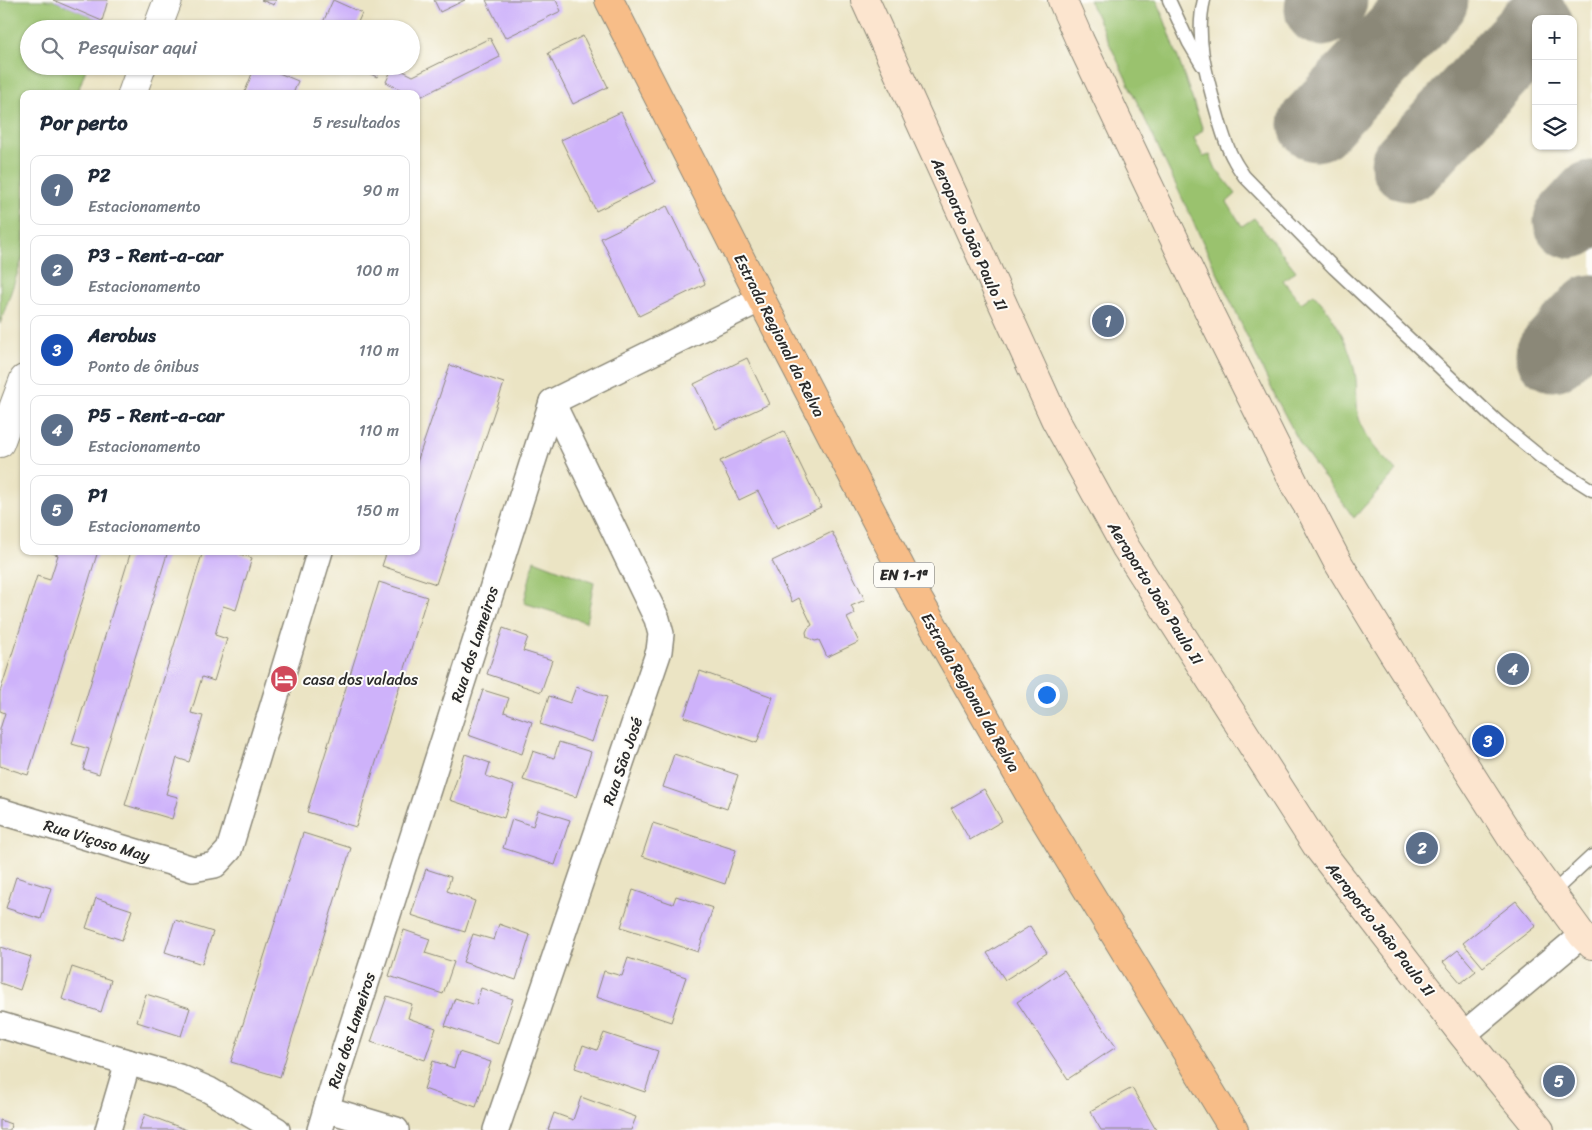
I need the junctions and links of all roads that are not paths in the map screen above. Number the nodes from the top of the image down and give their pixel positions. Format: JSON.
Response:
{"nodes":[{"id":1,"x":168,"y":0,"type":"edge"},
{"id":2,"x":609,"y":0,"type":"edge"},
{"id":3,"x":865,"y":0,"type":"edge"},
{"id":4,"x":1062,"y":0,"type":"edge"},
{"id":5,"x":1169,"y":0,"type":"edge"},
{"id":6,"x":1204,"y":0,"type":"edge"},
{"id":7,"x":160,"y":20,"type":"edge"},
{"id":8,"x":1205,"y":69,"type":"junction"},
{"id":9,"x":139,"y":75,"type":"edge"},
{"id":10,"x":133,"y":90,"type":"edge"},
{"id":11,"x":761,"y":299,"type":"junction"},
{"id":12,"x":20,"y":390,"type":"edge"},
{"id":13,"x":552,"y":402,"type":"junction"},
{"id":14,"x":0,"y":443,"type":"edge"},
{"id":15,"x":1592,"y":490,"type":"edge"},
{"id":16,"x":319,"y":555,"type":"edge"},
{"id":17,"x":0,"y":811,"type":"edge"},
{"id":18,"x":1592,"y":856,"type":"edge"},
{"id":19,"x":1551,"y":894,"type":"junction"},
{"id":20,"x":1587,"y":940,"type":"edge"},
{"id":21,"x":0,"y":1025,"type":"edge"},
{"id":22,"x":1462,"y":1035,"type":"junction"},
{"id":23,"x":128,"y":1062,"type":"junction"},
{"id":24,"x":323,"y":1119,"type":"edge"},
{"id":25,"x":108,"y":1130,"type":"edge"},
{"id":26,"x":277,"y":1130,"type":"edge"},
{"id":27,"x":396,"y":1130,"type":"edge"},
{"id":28,"x":496,"y":1130,"type":"edge"},
{"id":29,"x":1234,"y":1130,"type":"edge"},
{"id":30,"x":1540,"y":1130,"type":"edge"}],
"edges":[{"from":1,"to":7,"type":"street"},
{"from":2,"to":11,"type":"main road","name":"Estrada Regional da Relva","number":"EN 1-1ª"},
{"from":3,"to":22,"type":"main road","name":"Aeroporto João Paulo II"},
{"from":4,"to":19,"type":"main road"},
{"from":5,"to":8,"type":"lane"},
{"from":6,"to":8,"type":"lane"},
{"from":8,"to":15,"type":"lane"},
{"from":9,"to":10,"type":"street"},
{"from":11,"to":13,"type":"street"},
{"from":11,"to":29,"type":"main road","name":"Estrada Regional da Relva","number":"EN 1-1ª"},
{"from":12,"to":14,"type":"street"},
{"from":13,"to":24,"type":"street","name":"Rua dos Lameiros"},
{"from":13,"to":28,"type":"street","name":"Rua São José"},
{"from":16,"to":17,"type":"street","name":"Rua Viçoso May"},
{"from":18,"to":19,"type":"lane"},
{"from":19,"to":20,"type":"main road"},
{"from":20,"to":22,"type":"street"},
{"from":21,"to":23,"type":"street"},
{"from":22,"to":30,"type":"main road","name":"Aeroporto João Paulo II"},
{"from":23,"to":25,"type":"street"},
{"from":23,"to":26,"type":"street"},
{"from":24,"to":27,"type":"street"}]}
